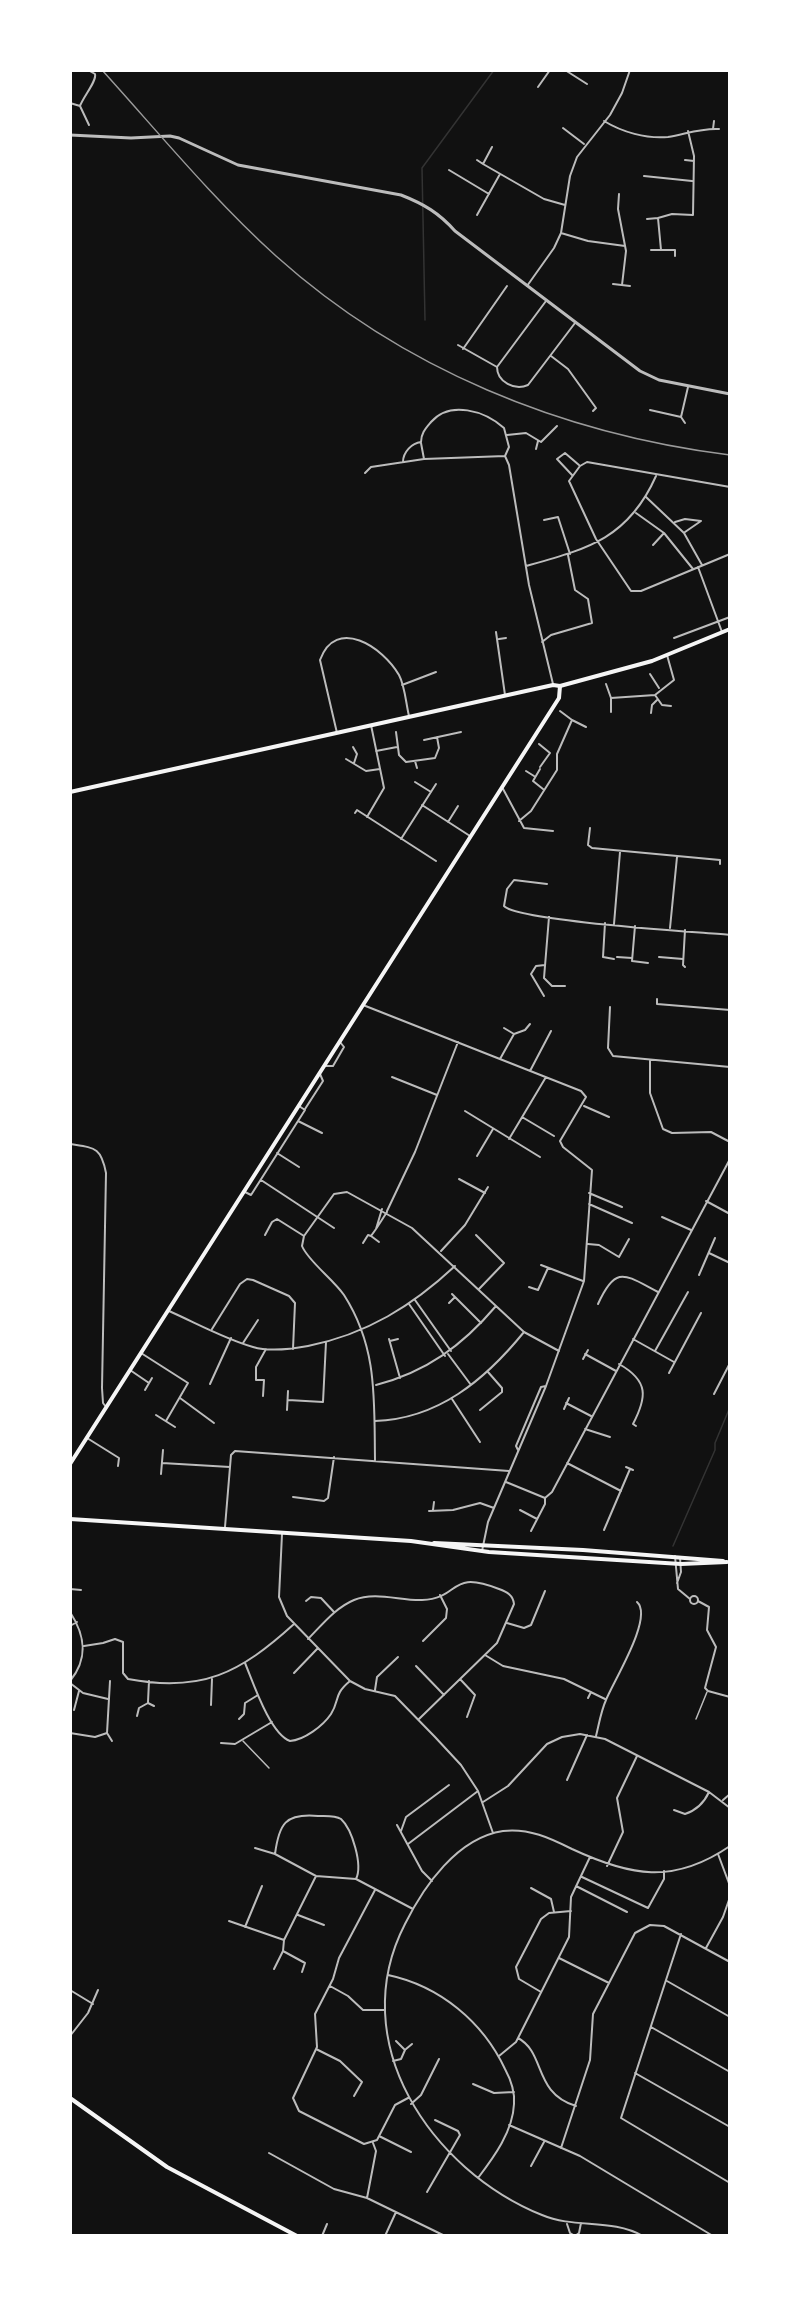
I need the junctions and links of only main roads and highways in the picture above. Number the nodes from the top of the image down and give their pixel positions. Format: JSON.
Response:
{"nodes":[{"id":1,"x":729,"y":629,"type":"edge"},
{"id":2,"x":560,"y":686,"type":"junction"},
{"id":3,"x":70,"y":792,"type":"edge"},
{"id":4,"x":70,"y":1464,"type":"edge"},
{"id":5,"x":70,"y":1519,"type":"edge"},
{"id":6,"x":431,"y":1543,"type":"junction"},
{"id":7,"x":728,"y":1562,"type":"edge"},
{"id":8,"x":70,"y":2098,"type":"edge"},
{"id":9,"x":297,"y":2235,"type":"edge"}],
"edges":[{"from":1,"to":2,"type":"main road"},
{"from":2,"to":3,"type":"main road"},
{"from":2,"to":4,"type":"main road"},
{"from":5,"to":6,"type":"main road"},
{"from":6,"to":7,"type":"main road"},
{"from":6,"to":7,"type":"main road"},
{"from":8,"to":9,"type":"main road"}]}
